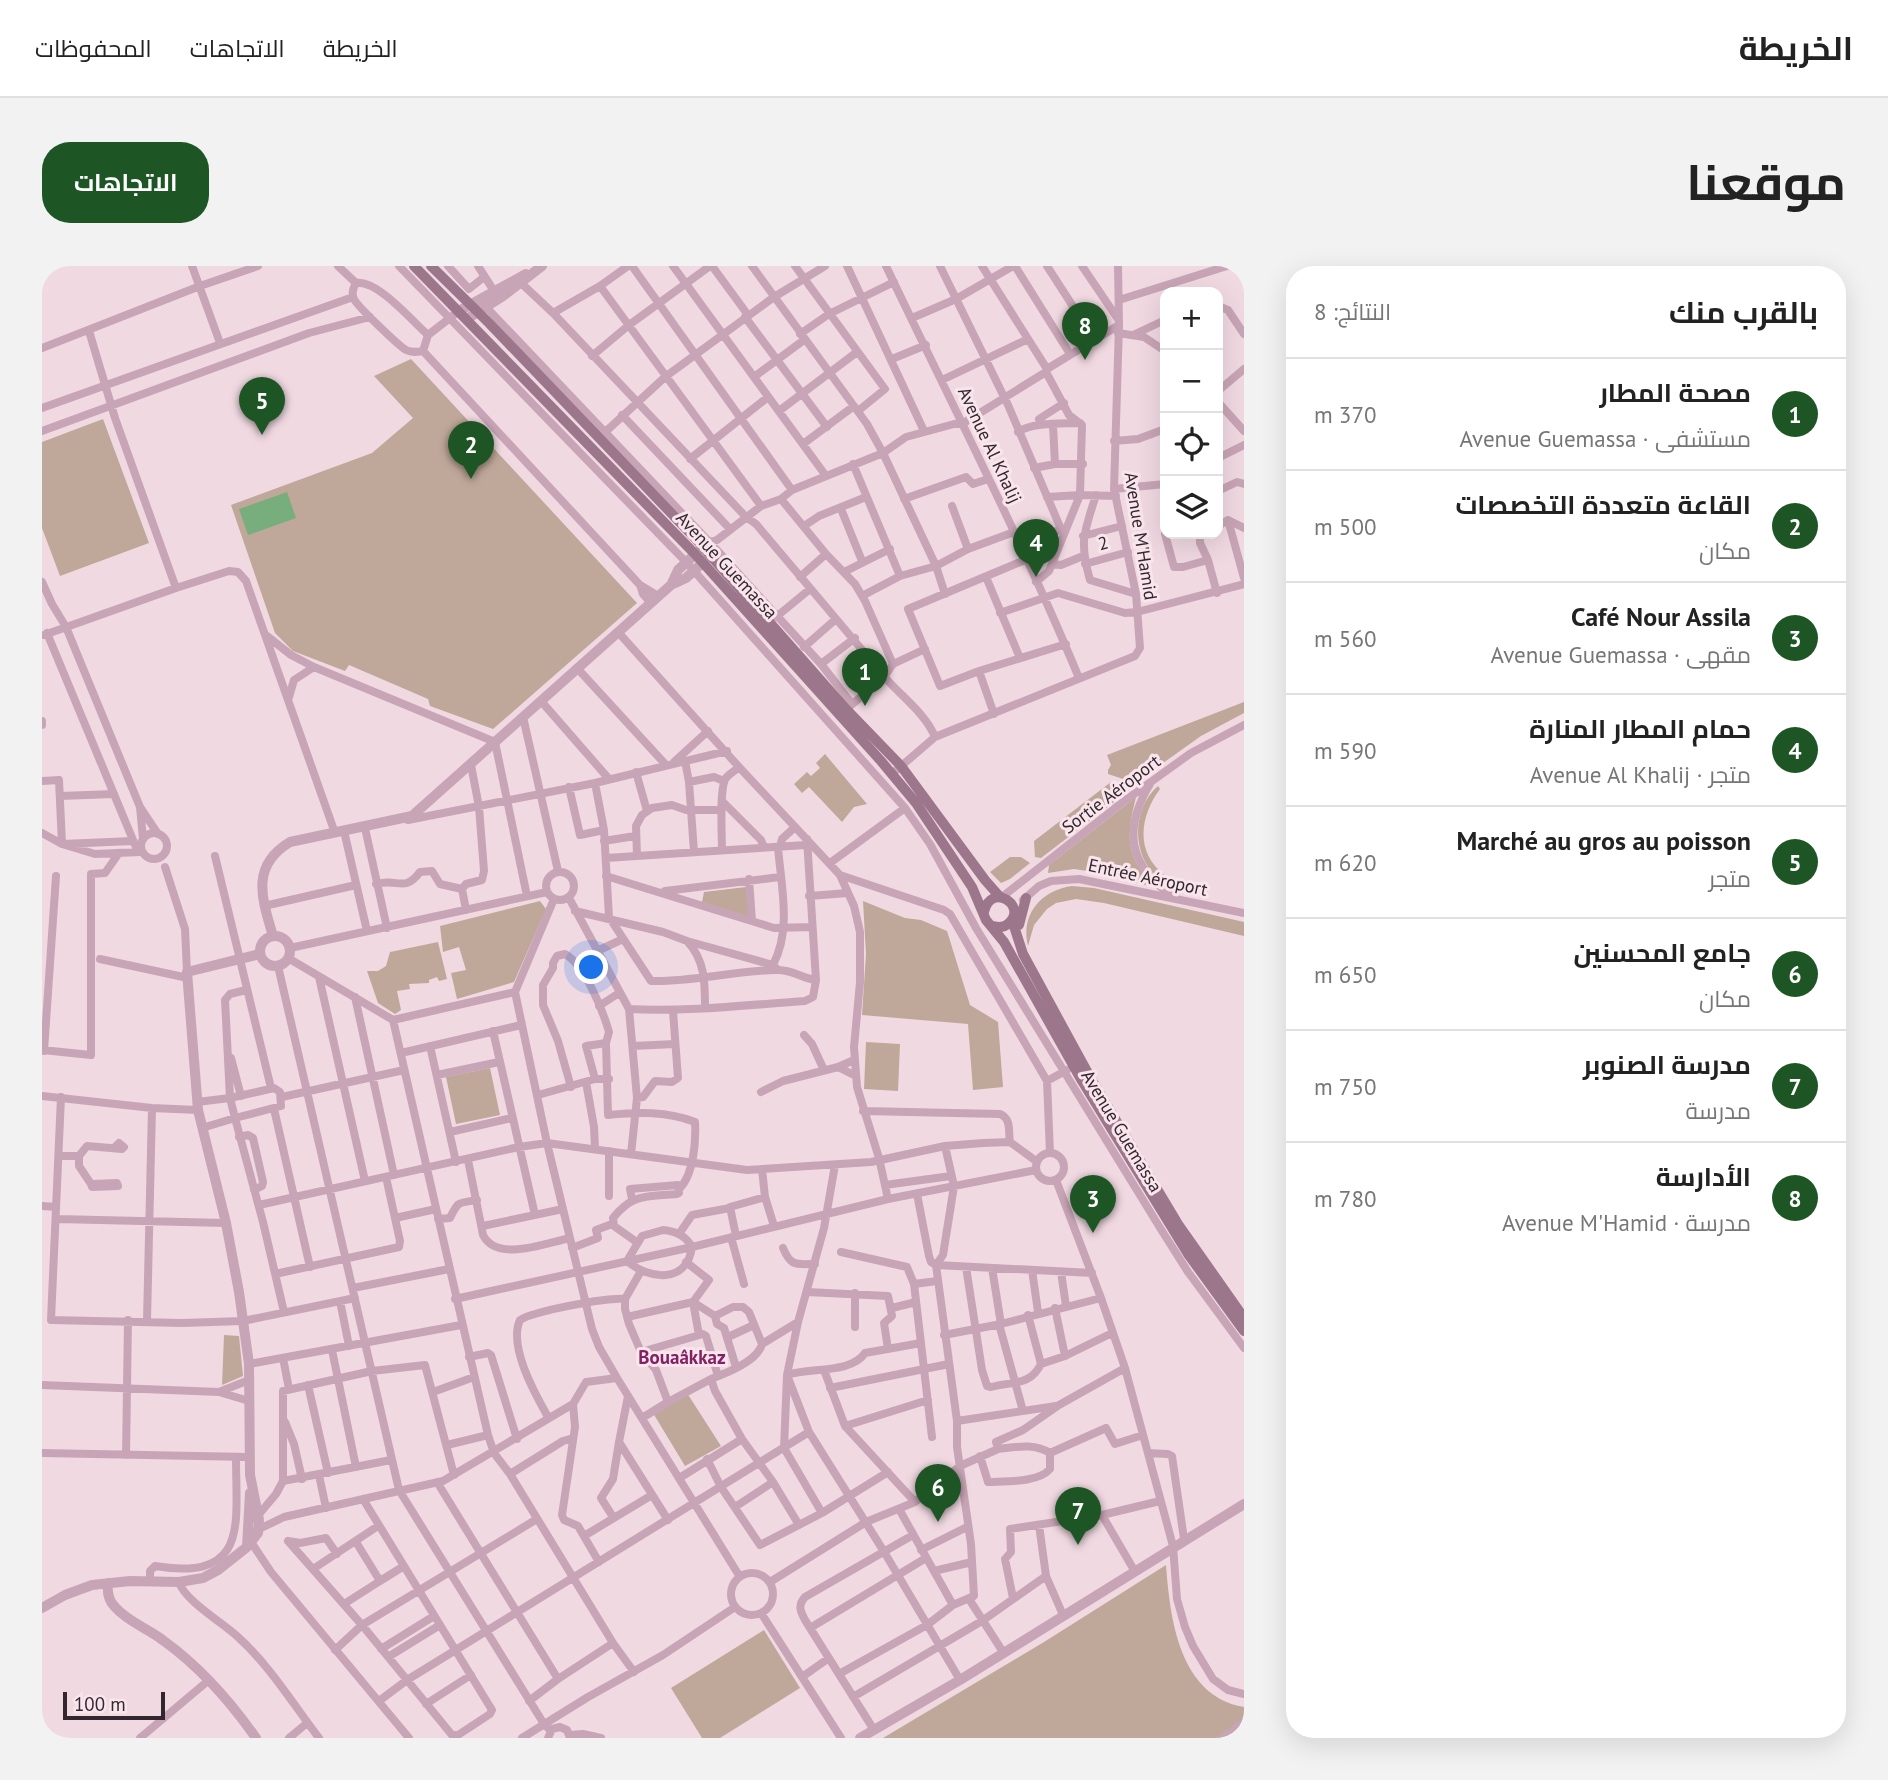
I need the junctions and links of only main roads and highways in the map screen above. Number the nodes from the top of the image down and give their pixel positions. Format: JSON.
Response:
{"nodes":[{"id":1,"x":414,"y":266,"type":"edge"},
{"id":2,"x":430,"y":266,"type":"edge"},
{"id":3,"x":708,"y":550,"type":"junction"},
{"id":4,"x":897,"y":770,"type":"junction"},
{"id":5,"x":1001,"y":897,"type":"junction"},
{"id":6,"x":1026,"y":898,"type":"road end"},
{"id":7,"x":984,"y":912,"type":"junction"},
{"id":8,"x":1013,"y":915,"type":"junction"},
{"id":9,"x":993,"y":926,"type":"junction"},
{"id":10,"x":1018,"y":942,"type":"junction"},
{"id":11,"x":1073,"y":1066,"type":"junction"},
{"id":12,"x":1244,"y":1318,"type":"edge"},
{"id":13,"x":1244,"y":1331,"type":"edge"}],
"edges":[{"from":1,"to":3,"type":"main road","name":"Avenue Guemassa"},
{"from":2,"to":3,"type":"main road","name":"Avenue Guemassa"},
{"from":3,"to":4,"type":"main road","name":"Avenue Guemassa"},
{"from":3,"to":4,"type":"main road","name":"Avenue Guemassa"},
{"from":4,"to":5,"type":"main road","name":"Avenue Guemassa"},
{"from":4,"to":7,"type":"main road","name":"Avenue Guemassa"},
{"from":5,"to":7,"type":"main road"},
{"from":5,"to":8,"type":"main road"},
{"from":6,"to":10,"type":"main road"},
{"from":7,"to":9,"type":"main road"},
{"from":8,"to":9,"type":"main road"},
{"from":8,"to":10,"type":"main road","name":"Avenue Guemassa"},
{"from":9,"to":11,"type":"main road","name":"Avenue Guemassa"},
{"from":10,"to":11,"type":"main road","name":"Avenue Guemassa"},
{"from":11,"to":12,"type":"main road","name":"Avenue Guemassa"},
{"from":11,"to":13,"type":"main road","name":"Avenue Guemassa"}]}
